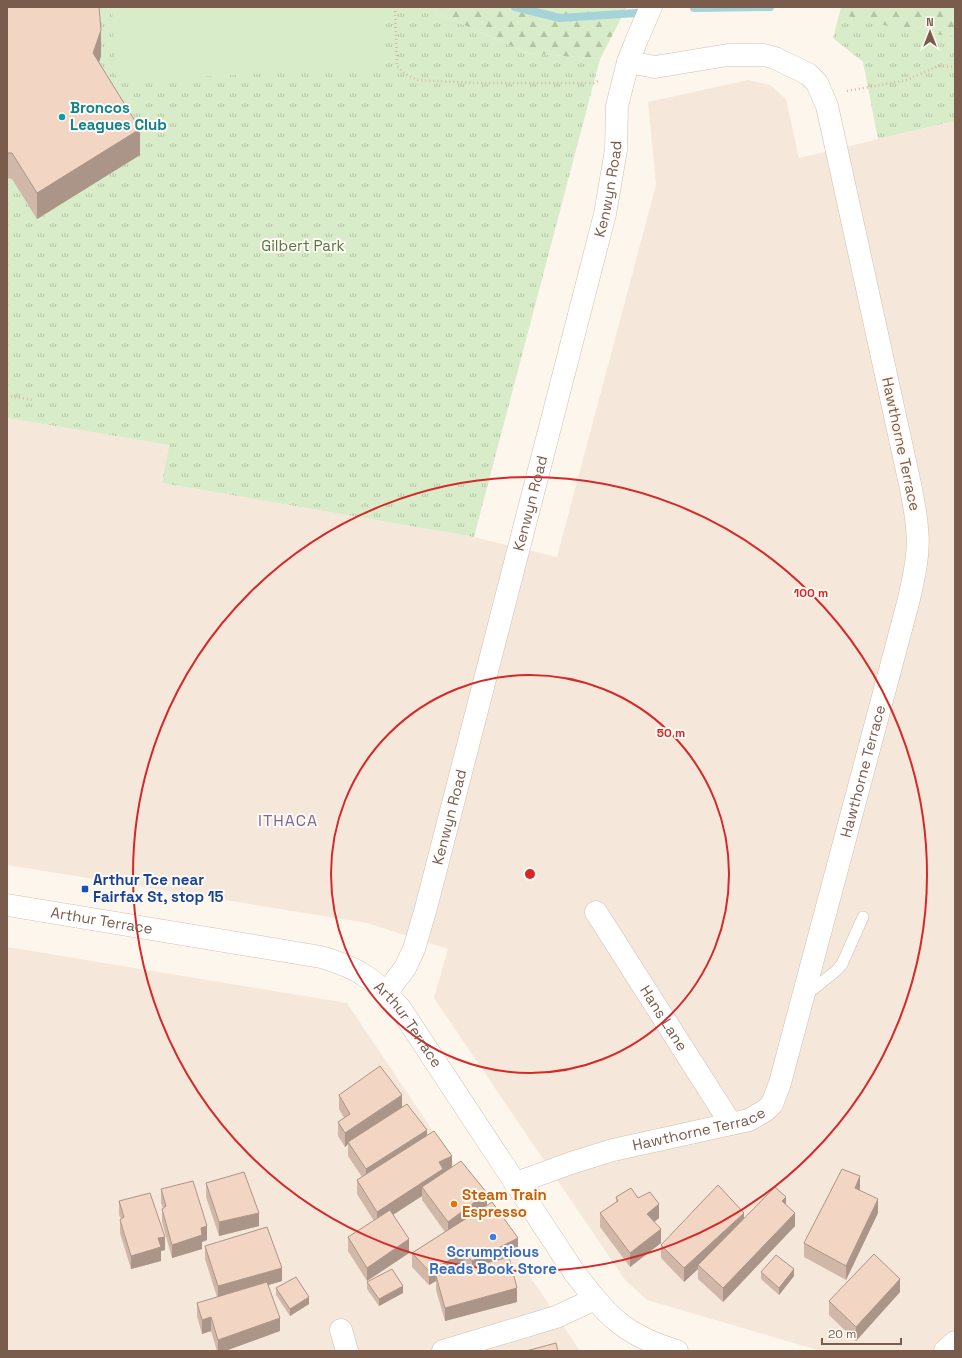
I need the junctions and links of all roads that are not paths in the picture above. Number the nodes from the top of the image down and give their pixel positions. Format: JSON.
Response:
{"nodes":[{"id":1,"x":651,"y":7,"type":"edge"},
{"id":2,"x":628,"y":62,"type":"junction"},
{"id":3,"x":7,"y":905,"type":"edge"},
{"id":4,"x":596,"y":912,"type":"dead end"},
{"id":5,"x":863,"y":917,"type":"dead end"},
{"id":6,"x":386,"y":993,"type":"junction"},
{"id":7,"x":804,"y":997,"type":"junction"},
{"id":8,"x":731,"y":1124,"type":"junction"},
{"id":9,"x":516,"y":1183,"type":"junction"},
{"id":10,"x":595,"y":1299,"type":"junction"},
{"id":11,"x":341,"y":1330,"type":"dead end"},
{"id":12,"x":955,"y":1342,"type":"edge"},
{"id":13,"x":347,"y":1351,"type":"edge"},
{"id":14,"x":443,"y":1351,"type":"edge"},
{"id":15,"x":677,"y":1351,"type":"edge"},
{"id":16,"x":946,"y":1351,"type":"edge"}],
"edges":[{"from":1,"to":2,"type":"street","name":"Kenwyn Road"},
{"from":2,"to":6,"type":"street","name":"Kenwyn Road"},
{"from":2,"to":7,"type":"street","name":"Hawthorne Terrace"},
{"from":3,"to":6,"type":"street","name":"Arthur Terrace"},
{"from":4,"to":8,"type":"street","name":"Hans Lane"},
{"from":5,"to":7,"type":"lane"},
{"from":6,"to":9,"type":"street","name":"Arthur Terrace"},
{"from":7,"to":8,"type":"street","name":"Hawthorne Terrace"},
{"from":8,"to":9,"type":"street","name":"Hawthorne Terrace"},
{"from":9,"to":10,"type":"street","name":"Arthur Terrace"},
{"from":10,"to":14,"type":"street"},
{"from":10,"to":15,"type":"street","name":"Arthur Terrace"},
{"from":11,"to":13,"type":"street"},
{"from":12,"to":16,"type":"street"}]}
